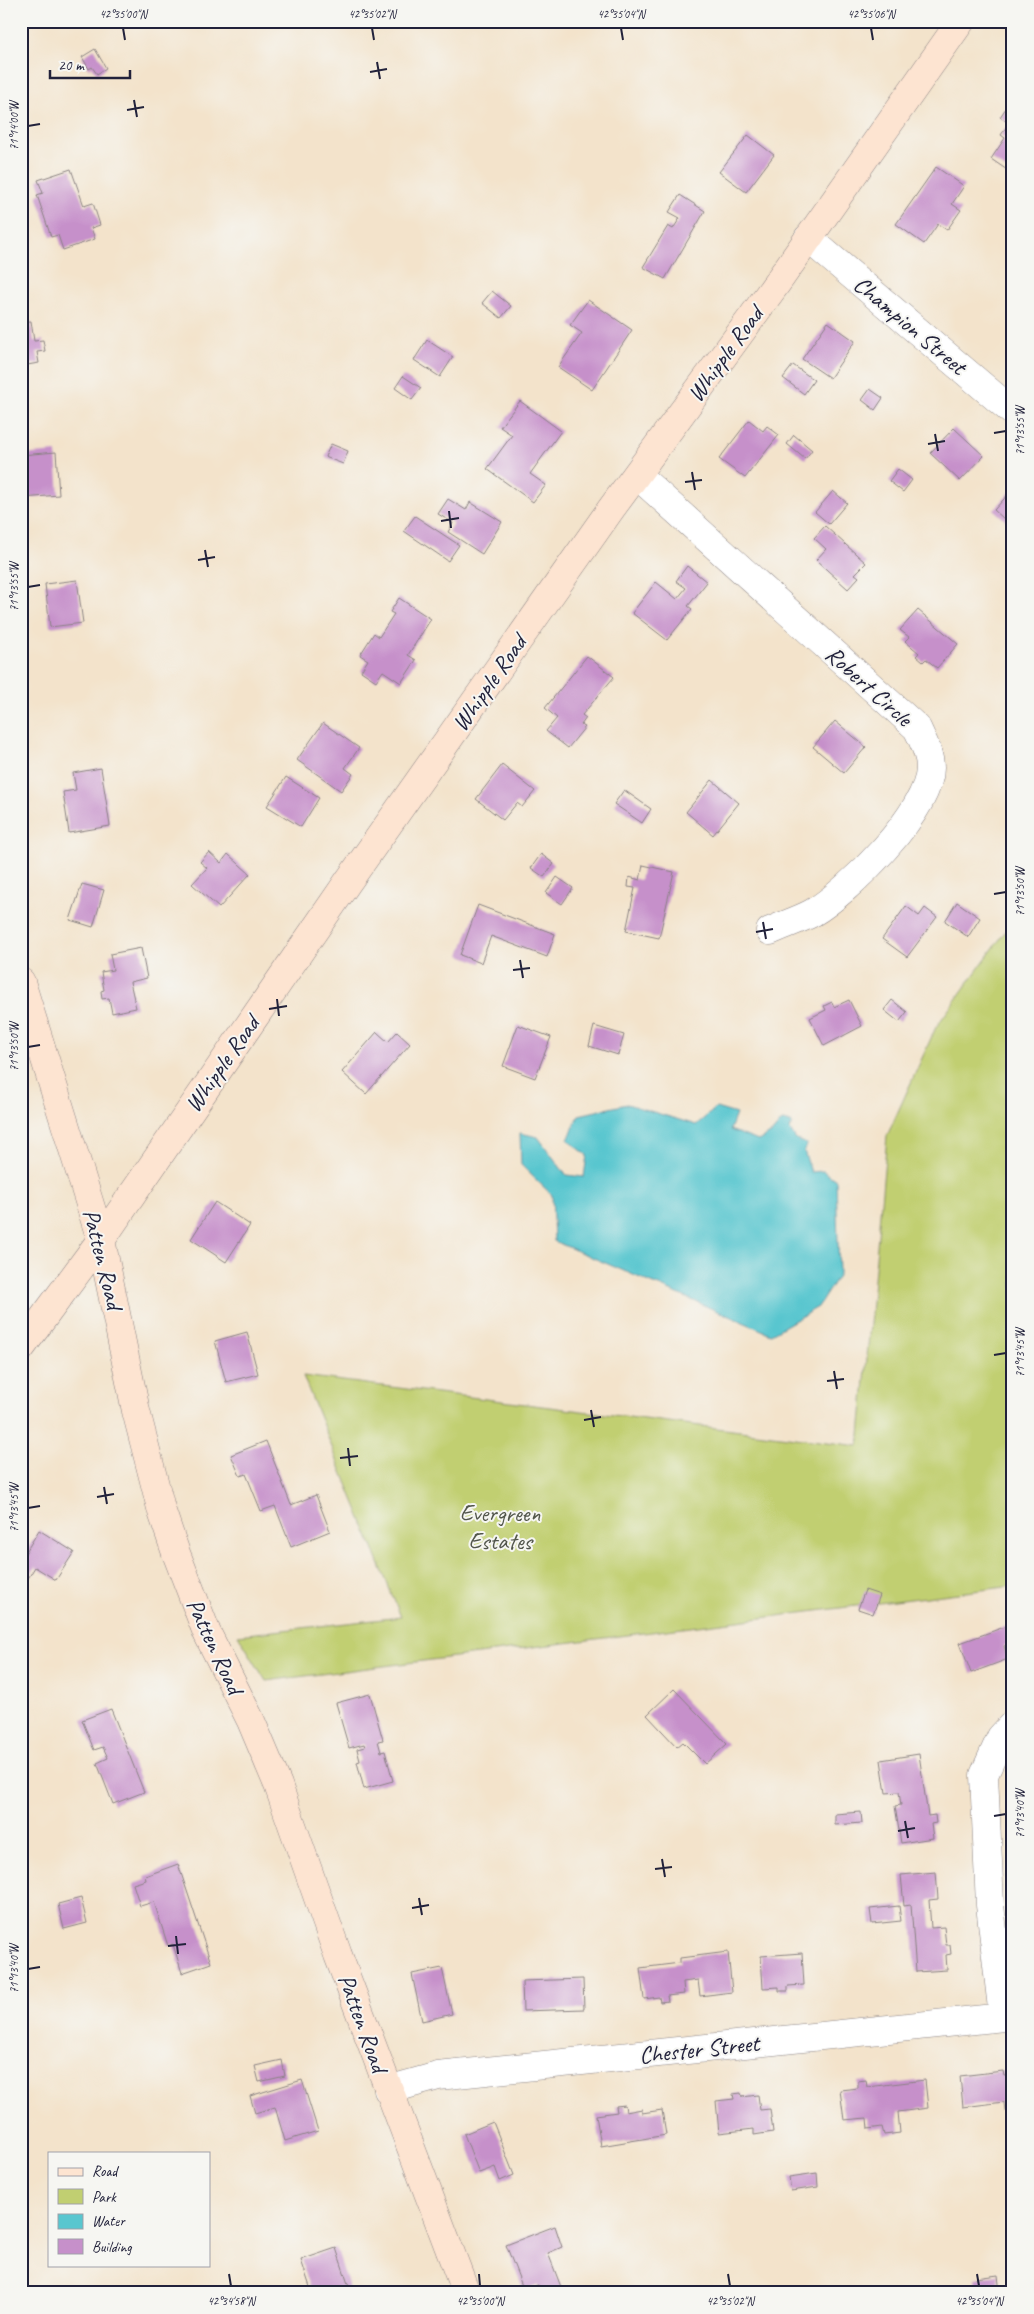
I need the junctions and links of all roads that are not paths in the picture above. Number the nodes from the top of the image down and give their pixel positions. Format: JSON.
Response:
{"nodes":[{"id":1,"x":961,"y":21,"type":"edge"},
{"id":2,"x":808,"y":238,"type":"junction"},
{"id":3,"x":1013,"y":412,"type":"edge"},
{"id":4,"x":637,"y":475,"type":"junction"},
{"id":5,"x":770,"y":931,"type":"dead end"},
{"id":6,"x":21,"y":982,"type":"edge"},
{"id":7,"x":101,"y":1240,"type":"junction"},
{"id":8,"x":21,"y":1348,"type":"edge"},
{"id":9,"x":1013,"y":1724,"type":"edge"},
{"id":10,"x":1008,"y":2017,"type":"edge"},
{"id":11,"x":388,"y":2090,"type":"junction"},
{"id":12,"x":466,"y":2293,"type":"edge"}],
"edges":[{"from":1,"to":2,"type":"street","name":"Whipple Road"},
{"from":2,"to":3,"type":"street","name":"Champion Street"},
{"from":2,"to":4,"type":"street","name":"Whipple Road"},
{"from":4,"to":5,"type":"street","name":"Robert Circle"},
{"from":4,"to":7,"type":"street","name":"Whipple Road"},
{"from":6,"to":7,"type":"street","name":"Patten Road"},
{"from":7,"to":8,"type":"street","name":"Whipple Road"},
{"from":7,"to":11,"type":"street","name":"Patten Road"},
{"from":9,"to":10,"type":"street"},
{"from":10,"to":11,"type":"street","name":"Chester Street"},
{"from":11,"to":12,"type":"street","name":"Patten Road"}]}
